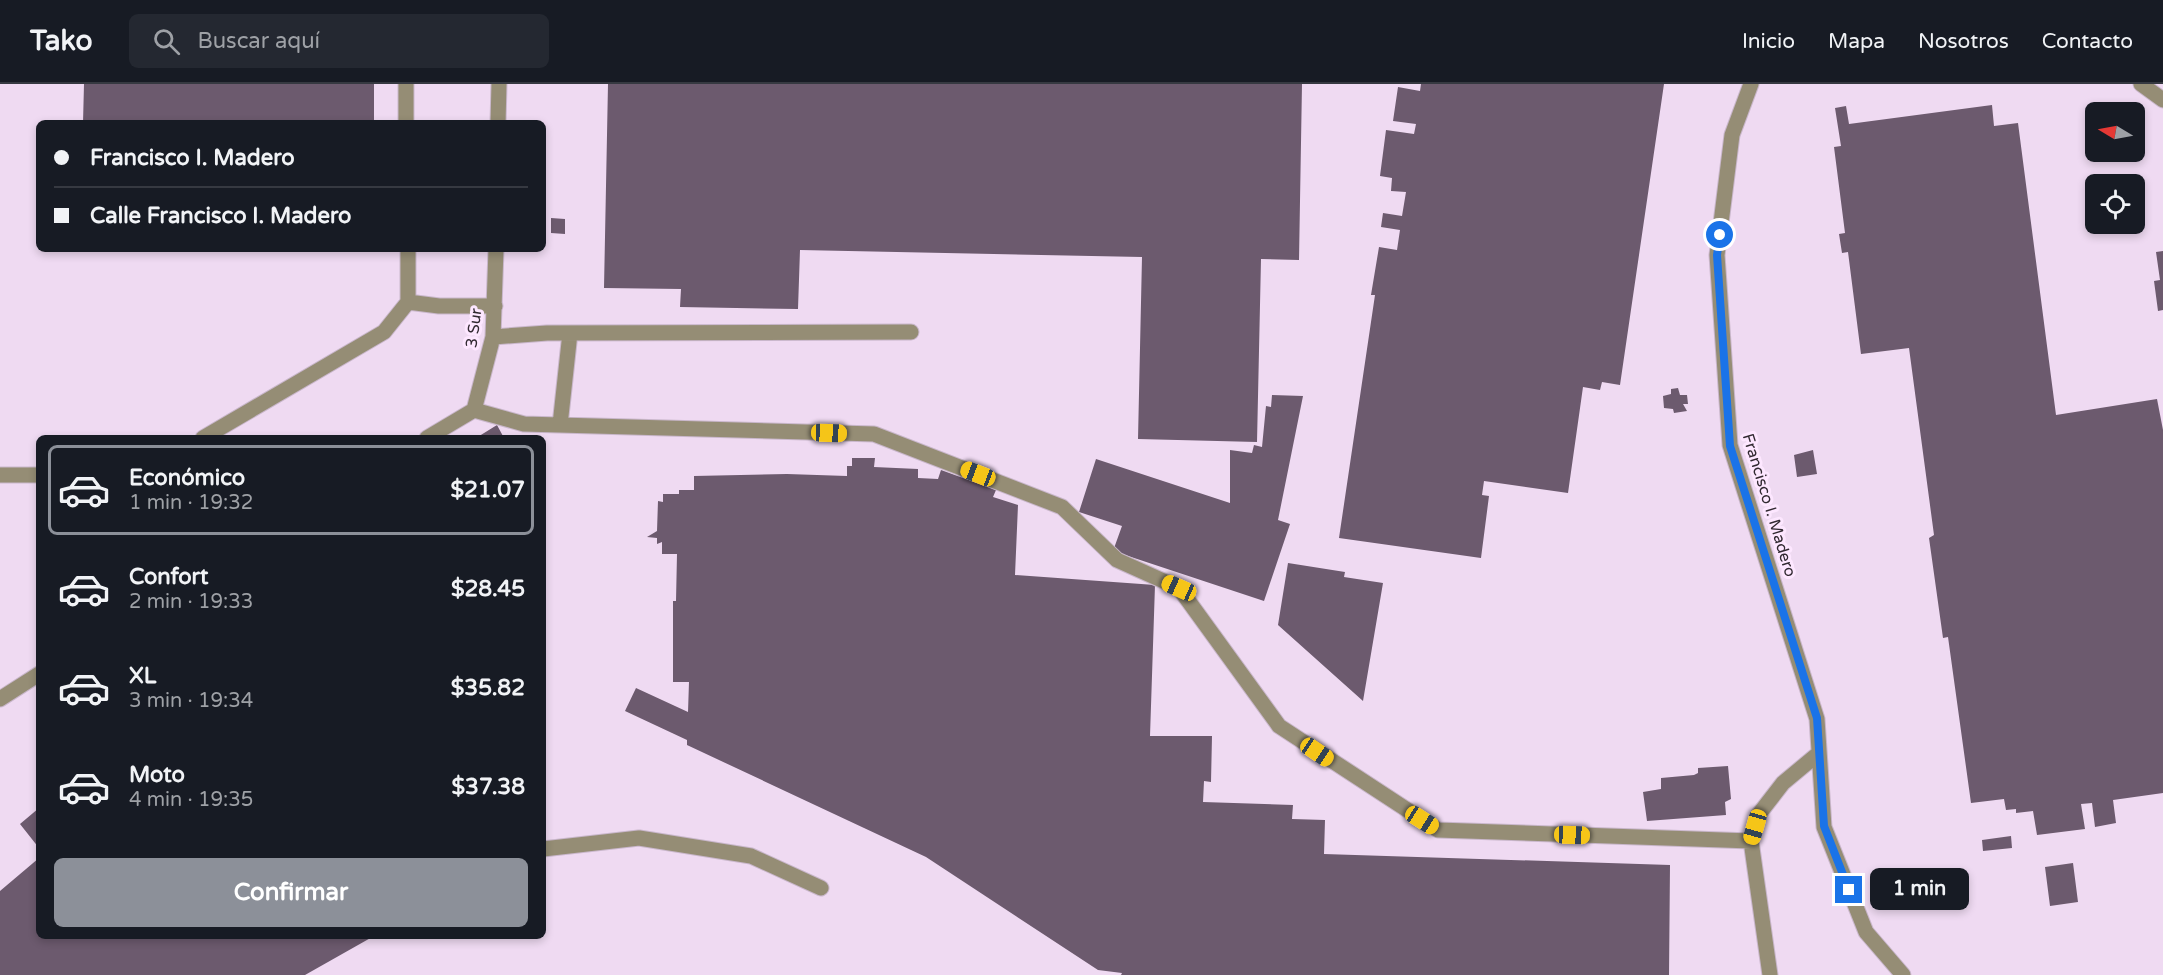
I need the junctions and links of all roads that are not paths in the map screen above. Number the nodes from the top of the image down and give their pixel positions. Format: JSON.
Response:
{"nodes":[{"id":1,"x":406,"y":84,"type":"edge"},
{"id":2,"x":499,"y":84,"type":"edge"},
{"id":3,"x":1751,"y":84,"type":"edge"},
{"id":4,"x":2141,"y":84,"type":"edge"},
{"id":5,"x":2163,"y":99,"type":"edge"},
{"id":6,"x":406,"y":120,"type":"edge"},
{"id":7,"x":498,"y":120,"type":"edge"},
{"id":8,"x":408,"y":252,"type":"edge"},
{"id":9,"x":496,"y":252,"type":"edge"},
{"id":10,"x":408,"y":302,"type":"junction"},
{"id":11,"x":495,"y":306,"type":"junction"},
{"id":12,"x":911,"y":332,"type":"dead end"},
{"id":13,"x":570,"y":333,"type":"junction"},
{"id":14,"x":492,"y":337,"type":"junction"},
{"id":15,"x":474,"y":410,"type":"junction"},
{"id":16,"x":560,"y":425,"type":"junction"},
{"id":17,"x":208,"y":435,"type":"edge"},
{"id":18,"x":432,"y":435,"type":"edge"},
{"id":19,"x":0,"y":475,"type":"edge"},
{"id":20,"x":36,"y":475,"type":"edge"},
{"id":21,"x":36,"y":676,"type":"edge"},
{"id":22,"x":0,"y":699,"type":"edge"},
{"id":23,"x":1819,"y":753,"type":"junction"},
{"id":24,"x":1751,"y":841,"type":"junction"},
{"id":25,"x":546,"y":849,"type":"edge"},
{"id":26,"x":821,"y":888,"type":"dead end"},
{"id":27,"x":1770,"y":975,"type":"edge"},
{"id":28,"x":1904,"y":975,"type":"edge"}],
"edges":[{"from":1,"to":6,"type":"street"},
{"from":2,"to":7,"type":"street"},
{"from":3,"to":23,"type":"street","name":"Francisco I. Madero"},
{"from":4,"to":5,"type":"street"},
{"from":8,"to":10,"type":"street"},
{"from":9,"to":11,"type":"street","name":"3 Sur"},
{"from":10,"to":11,"type":"street"},
{"from":10,"to":17,"type":"street"},
{"from":11,"to":14,"type":"street","name":"3 Sur"},
{"from":12,"to":13,"type":"street"},
{"from":13,"to":14,"type":"street"},
{"from":13,"to":16,"type":"street"},
{"from":14,"to":15,"type":"street","name":"3 Sur"},
{"from":15,"to":16,"type":"street"},
{"from":15,"to":18,"type":"street"},
{"from":16,"to":24,"type":"street"},
{"from":19,"to":20,"type":"street"},
{"from":21,"to":22,"type":"street"},
{"from":23,"to":24,"type":"street"},
{"from":23,"to":28,"type":"street","name":"Francisco I. Madero"},
{"from":24,"to":27,"type":"street"},
{"from":25,"to":26,"type":"street"}]}
